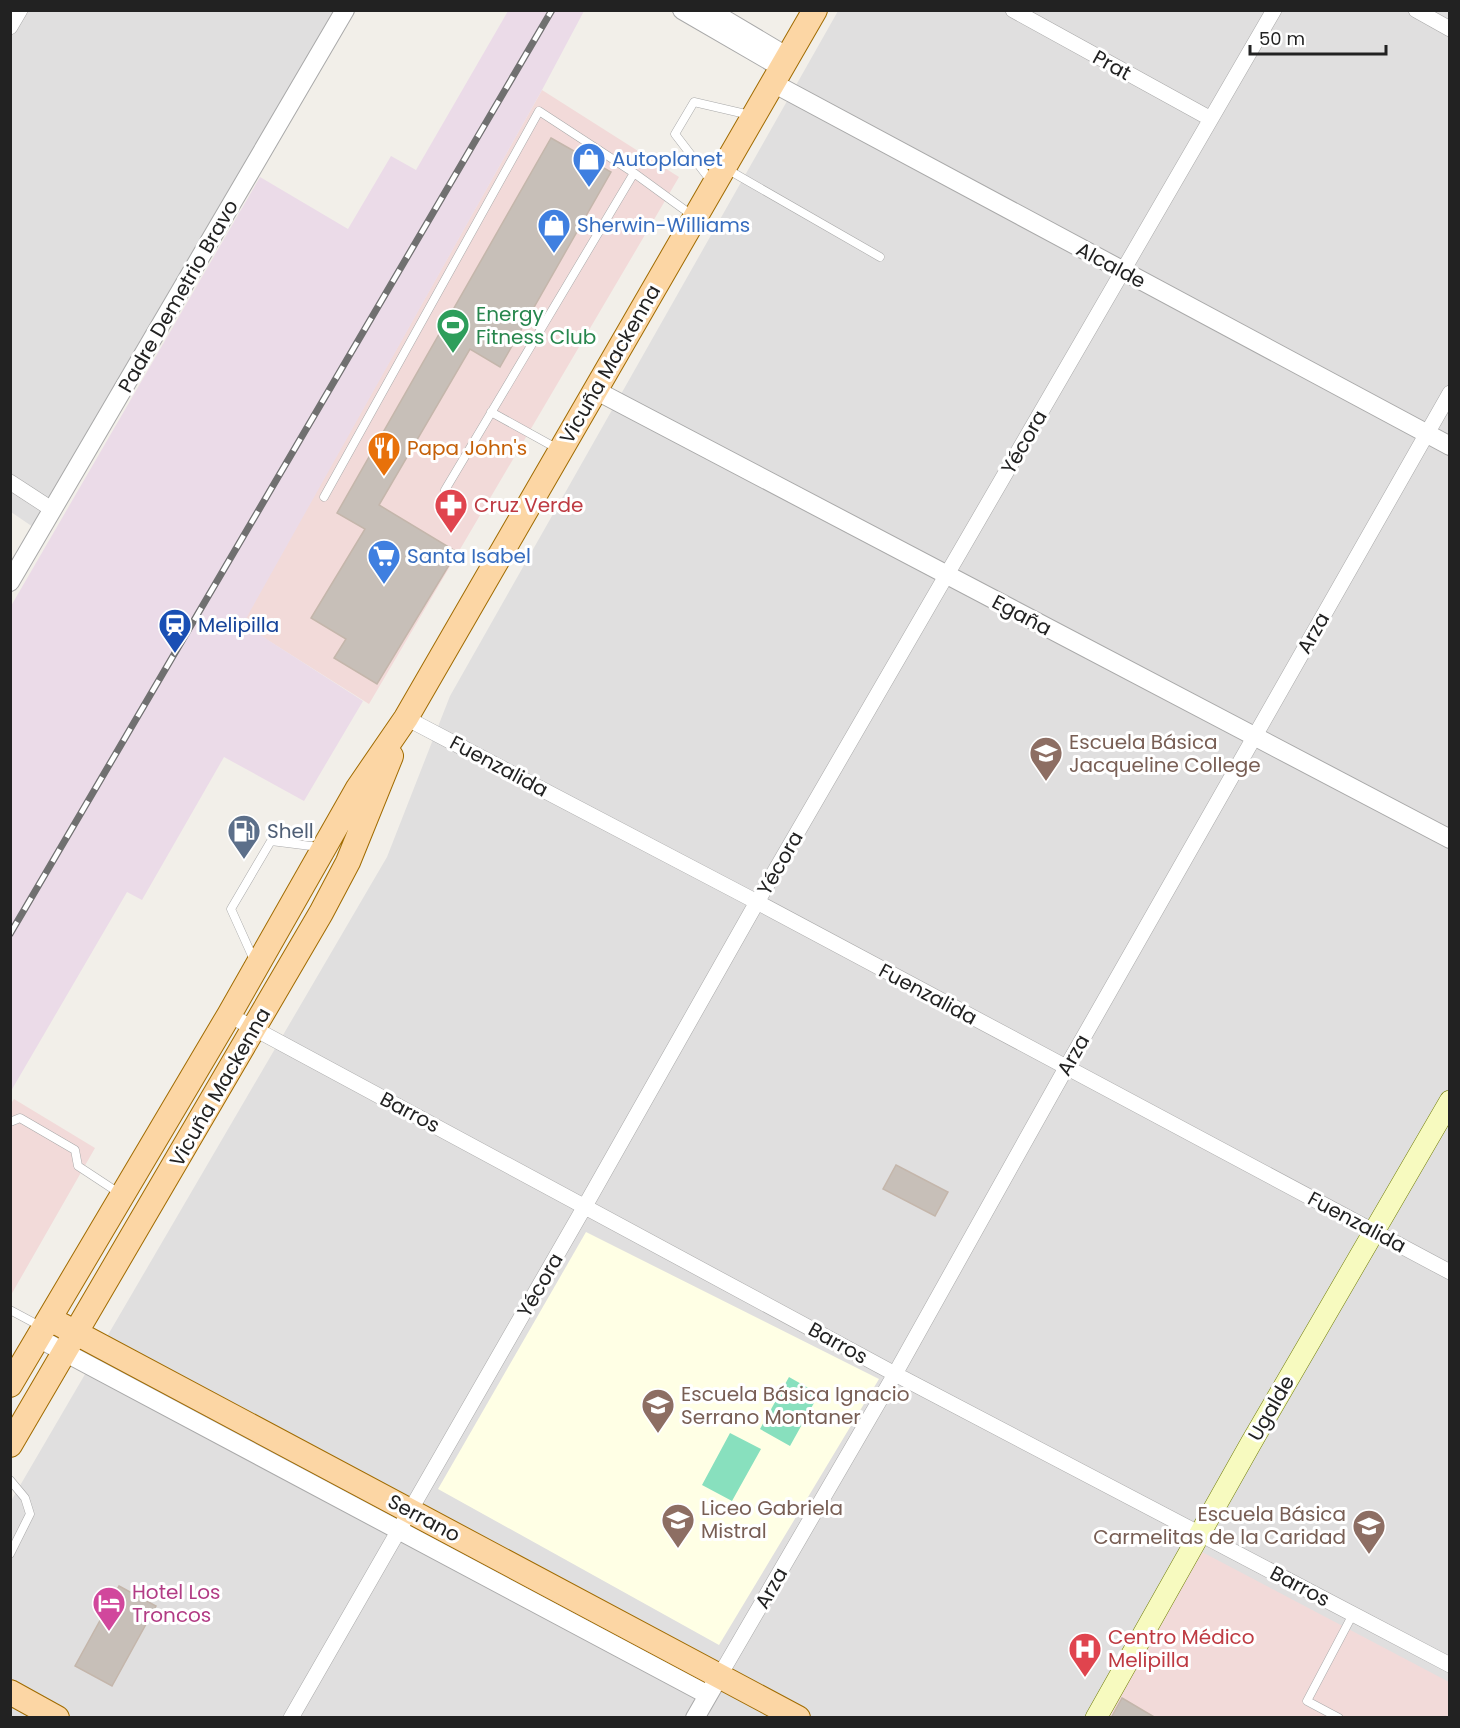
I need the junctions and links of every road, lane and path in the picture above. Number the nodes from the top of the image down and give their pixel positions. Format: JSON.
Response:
{"nodes":[{"id":1,"x":20,"y":10,"type":"edge"},
{"id":2,"x":345,"y":10,"type":"edge"},
{"id":3,"x":682,"y":10,"type":"edge"},
{"id":4,"x":709,"y":10,"type":"edge"},
{"id":5,"x":815,"y":10,"type":"edge"},
{"id":6,"x":1013,"y":10,"type":"edge"},
{"id":7,"x":1274,"y":10,"type":"edge"},
{"id":8,"x":1416,"y":10,"type":"edge"},
{"id":9,"x":10,"y":27,"type":"edge"},
{"id":10,"x":1449,"y":29,"type":"edge"},
{"id":11,"x":781,"y":69,"type":"junction"},
{"id":12,"x":754,"y":116,"type":"junction"},
{"id":13,"x":1211,"y":119,"type":"junction"},
{"id":14,"x":634,"y":173,"type":"junction"},
{"id":15,"x":719,"y":176,"type":"junction"},
{"id":16,"x":695,"y":217,"type":"junction"},
{"id":17,"x":880,"y":257,"type":"dead end"},
{"id":18,"x":1123,"y":271,"type":"junction"},
{"id":19,"x":595,"y":390,"type":"junction"},
{"id":20,"x":1449,"y":393,"type":"edge"},
{"id":21,"x":491,"y":412,"type":"junction"},
{"id":22,"x":1426,"y":434,"type":"junction"},
{"id":23,"x":1449,"y":446,"type":"edge"},
{"id":24,"x":561,"y":450,"type":"junction"},
{"id":25,"x":10,"y":482,"type":"edge"},
{"id":26,"x":445,"y":490,"type":"dead end"},
{"id":27,"x":324,"y":497,"type":"dead end"},
{"id":28,"x":53,"y":510,"type":"junction"},
{"id":29,"x":947,"y":576,"type":"junction"},
{"id":30,"x":10,"y":582,"type":"edge"},
{"id":31,"x":406,"y":717,"type":"junction"},
{"id":32,"x":1254,"y":738,"type":"junction"},
{"id":33,"x":1449,"y":839,"type":"edge"},
{"id":34,"x":324,"y":847,"type":"junction"},
{"id":35,"x":758,"y":902,"type":"junction"},
{"id":36,"x":257,"y":966,"type":"junction"},
{"id":37,"x":229,"y":1016,"type":"junction"},
{"id":38,"x":254,"y":1028,"type":"junction"},
{"id":39,"x":1066,"y":1068,"type":"junction"},
{"id":40,"x":1449,"y":1101,"type":"edge"},
{"id":41,"x":10,"y":1122,"type":"edge"},
{"id":42,"x":1443,"y":1122,"type":"edge"},
{"id":43,"x":123,"y":1195,"type":"junction"},
{"id":44,"x":585,"y":1206,"type":"junction"},
{"id":45,"x":1373,"y":1231,"type":"junction"},
{"id":46,"x":1449,"y":1272,"type":"edge"},
{"id":47,"x":10,"y":1310,"type":"edge"},
{"id":48,"x":44,"y":1328,"type":"junction"},
{"id":49,"x":70,"y":1342,"type":"junction"},
{"id":50,"x":895,"y":1374,"type":"junction"},
{"id":51,"x":10,"y":1385,"type":"edge"},
{"id":52,"x":10,"y":1445,"type":"edge"},
{"id":53,"x":10,"y":1480,"type":"edge"},
{"id":54,"x":405,"y":1520,"type":"junction"},
{"id":55,"x":1199,"y":1533,"type":"junction"},
{"id":56,"x":10,"y":1554,"type":"edge"},
{"id":57,"x":1353,"y":1614,"type":"junction"},
{"id":58,"x":1449,"y":1665,"type":"edge"},
{"id":59,"x":714,"y":1685,"type":"junction"},
{"id":60,"x":10,"y":1692,"type":"edge"},
{"id":61,"x":57,"y":1718,"type":"edge"},
{"id":62,"x":291,"y":1718,"type":"edge"},
{"id":63,"x":695,"y":1718,"type":"edge"},
{"id":64,"x":798,"y":1718,"type":"edge"},
{"id":65,"x":1096,"y":1718,"type":"edge"},
{"id":66,"x":1339,"y":1718,"type":"edge"}],
"edges":[{"from":1,"to":9,"type":"street"},
{"from":2,"to":28,"type":"street","name":"Padre Demetrio Bravo"},
{"from":3,"to":11,"type":"street","name":"Alcalde"},
{"from":4,"to":11,"type":"street","name":"Alcalde"},
{"from":5,"to":11,"type":"main road","name":"Vicuña Mackenna"},
{"from":6,"to":13,"type":"street","name":"Prat"},
{"from":7,"to":13,"type":"street","name":"Yécora"},
{"from":8,"to":10,"type":"street"},
{"from":11,"to":12,"type":"main road","name":"Vicuña Mackenna"},
{"from":11,"to":18,"type":"street","name":"Alcalde"},
{"from":12,"to":15,"type":"main road","name":"Vicuña Mackenna"},
{"from":12,"to":15,"type":"lane"},
{"from":13,"to":18,"type":"street","name":"Yécora"},
{"from":14,"to":16,"type":"lane"},
{"from":14,"to":21,"type":"lane"},
{"from":14,"to":27,"type":"lane"},
{"from":15,"to":16,"type":"main road","name":"Vicuña Mackenna"},
{"from":15,"to":17,"type":"lane"},
{"from":16,"to":19,"type":"main road","name":"Vicuña Mackenna"},
{"from":18,"to":22,"type":"street","name":"Alcalde"},
{"from":18,"to":29,"type":"street","name":"Yécora"},
{"from":19,"to":24,"type":"main road","name":"Vicuña Mackenna"},
{"from":19,"to":29,"type":"street","name":"Egaña"},
{"from":20,"to":22,"type":"street","name":"Arza"},
{"from":21,"to":24,"type":"lane"},
{"from":21,"to":26,"type":"lane"},
{"from":22,"to":23,"type":"street","name":"Alcalde"},
{"from":22,"to":32,"type":"street","name":"Arza"},
{"from":24,"to":31,"type":"main road","name":"Vicuña Mackenna"},
{"from":25,"to":28,"type":"street"},
{"from":28,"to":30,"type":"street","name":"Padre Demetrio Bravo"},
{"from":29,"to":32,"type":"street","name":"Egaña"},
{"from":29,"to":35,"type":"street","name":"Yécora"},
{"from":31,"to":34,"type":"main road","name":"Vicuña Mackenna"},
{"from":31,"to":35,"type":"street","name":"Fuenzalida"},
{"from":31,"to":38,"type":"main road","name":"Vicuña Mackenna"},
{"from":32,"to":33,"type":"street","name":"Egaña"},
{"from":32,"to":39,"type":"street","name":"Arza"},
{"from":34,"to":36,"type":"main road","name":"Vicuña Mackenna"},
{"from":34,"to":36,"type":"lane"},
{"from":35,"to":39,"type":"street","name":"Fuenzalida"},
{"from":35,"to":44,"type":"street","name":"Yécora"},
{"from":36,"to":37,"type":"main road","name":"Vicuña Mackenna"},
{"from":37,"to":38,"type":"street","name":"Barros"},
{"from":37,"to":43,"type":"main road","name":"Vicuña Mackenna"},
{"from":38,"to":44,"type":"street","name":"Barros"},
{"from":38,"to":49,"type":"main road","name":"Vicuña Mackenna"},
{"from":39,"to":45,"type":"street","name":"Fuenzalida"},
{"from":39,"to":50,"type":"street","name":"Arza"},
{"from":40,"to":42,"type":"main road","name":"Ugalde"},
{"from":41,"to":43,"type":"lane"},
{"from":42,"to":45,"type":"main road","name":"Ugalde"},
{"from":43,"to":48,"type":"main road","name":"Vicuña Mackenna"},
{"from":44,"to":50,"type":"street","name":"Barros"},
{"from":44,"to":54,"type":"street","name":"Yécora"},
{"from":45,"to":46,"type":"street","name":"Fuenzalida"},
{"from":45,"to":55,"type":"main road","name":"Ugalde"},
{"from":47,"to":48,"type":"lane"},
{"from":48,"to":49,"type":"main road","name":"Serrano"},
{"from":48,"to":51,"type":"main road","name":"Vicuña Mackenna"},
{"from":49,"to":52,"type":"main road","name":"Vicuña Mackenna"},
{"from":49,"to":54,"type":"main road","name":"Serrano"},
{"from":50,"to":55,"type":"street","name":"Barros"},
{"from":50,"to":59,"type":"street","name":"Arza"},
{"from":53,"to":56,"type":"lane"},
{"from":54,"to":59,"type":"main road","name":"Serrano"},
{"from":54,"to":62,"type":"street","name":"Yécora"},
{"from":55,"to":57,"type":"street","name":"Barros"},
{"from":55,"to":65,"type":"main road","name":"Ugalde"},
{"from":57,"to":58,"type":"street","name":"Barros"},
{"from":57,"to":66,"type":"lane"},
{"from":59,"to":63,"type":"street","name":"Arza"},
{"from":59,"to":64,"type":"main road","name":"Serrano"},
{"from":60,"to":61,"type":"main road"}]}
